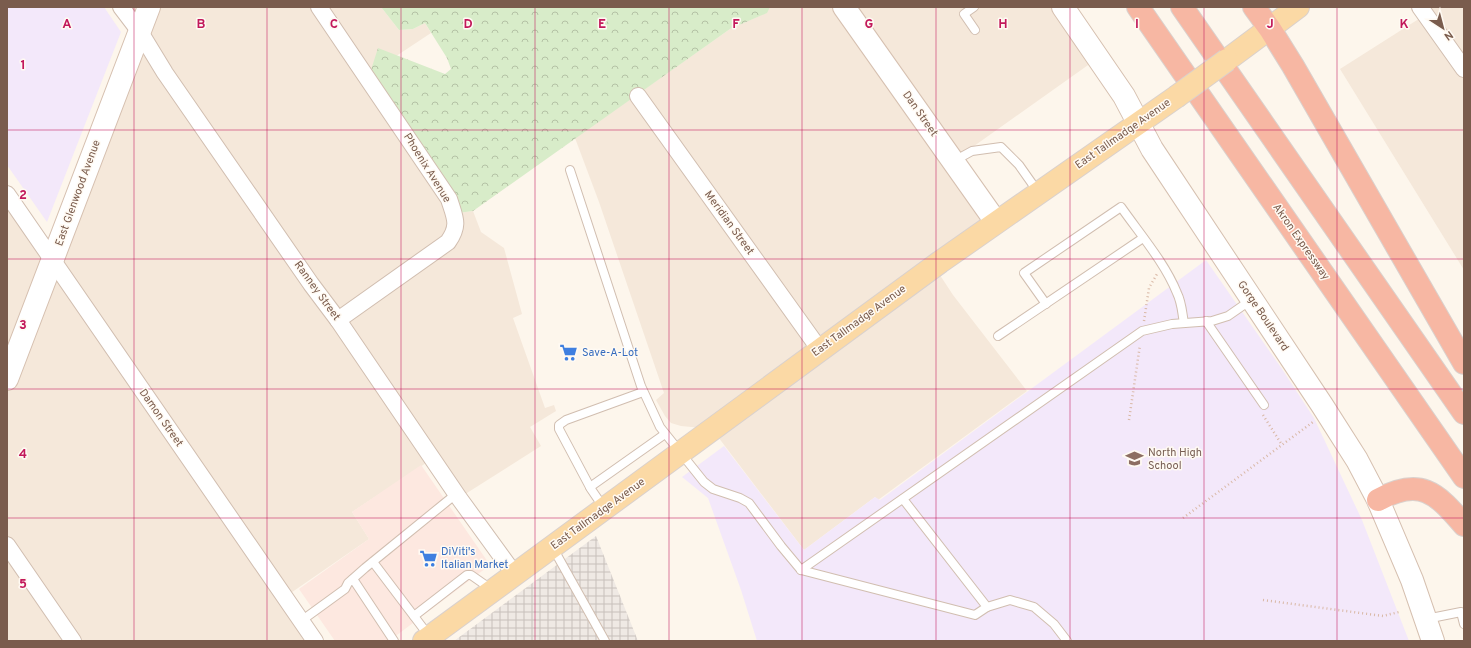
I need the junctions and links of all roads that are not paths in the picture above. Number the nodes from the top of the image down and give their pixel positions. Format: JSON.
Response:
{"nodes":[{"id":1,"x":120,"y":7,"type":"edge"},
{"id":2,"x":149,"y":7,"type":"edge"},
{"id":3,"x":319,"y":7,"type":"edge"},
{"id":4,"x":844,"y":7,"type":"edge"},
{"id":5,"x":974,"y":7,"type":"edge"},
{"id":6,"x":1063,"y":7,"type":"edge"},
{"id":7,"x":1138,"y":7,"type":"edge"},
{"id":8,"x":1182,"y":7,"type":"edge"},
{"id":9,"x":1254,"y":7,"type":"edge"},
{"id":10,"x":1298,"y":7,"type":"edge"},
{"id":11,"x":1420,"y":7,"type":"edge"},
{"id":12,"x":1270,"y":29,"type":"junction"},
{"id":13,"x":975,"y":30,"type":"dead end"},
{"id":14,"x":140,"y":32,"type":"junction"},
{"id":15,"x":1464,"y":69,"type":"edge"},
{"id":16,"x":638,"y":96,"type":"dead end"},
{"id":17,"x":1139,"y":123,"type":"junction"},
{"id":18,"x":953,"y":162,"type":"junction"},
{"id":19,"x":570,"y":170,"type":"dead end"},
{"id":20,"x":1038,"y":193,"type":"junction"},
{"id":21,"x":7,"y":194,"type":"edge"},
{"id":22,"x":996,"y":222,"type":"junction"},
{"id":23,"x":1143,"y":238,"type":"junction"},
{"id":24,"x":53,"y":261,"type":"junction"},
{"id":25,"x":1251,"y":300,"type":"junction"},
{"id":26,"x":1046,"y":304,"type":"junction"},
{"id":27,"x":338,"y":320,"type":"junction"},
{"id":28,"x":1206,"y":321,"type":"junction"},
{"id":29,"x":1184,"y":323,"type":"junction"},
{"id":30,"x":998,"y":336,"type":"dead end"},
{"id":31,"x":820,"y":350,"type":"junction"},
{"id":32,"x":1464,"y":363,"type":"edge"},
{"id":33,"x":7,"y":379,"type":"edge"},
{"id":34,"x":643,"y":392,"type":"junction"},
{"id":35,"x":1264,"y":405,"type":"road end"},
{"id":36,"x":1464,"y":413,"type":"edge"},
{"id":37,"x":665,"y":434,"type":"junction"},
{"id":38,"x":680,"y":453,"type":"junction"},
{"id":39,"x":1464,"y":477,"type":"edge"},
{"id":40,"x":590,"y":487,"type":"junction"},
{"id":41,"x":456,"y":494,"type":"junction"},
{"id":42,"x":902,"y":499,"type":"junction"},
{"id":43,"x":1378,"y":500,"type":"junction"},
{"id":44,"x":605,"y":509,"type":"junction"},
{"id":45,"x":1464,"y":525,"type":"edge"},
{"id":46,"x":7,"y":546,"type":"edge"},
{"id":47,"x":552,"y":547,"type":"junction"},
{"id":48,"x":373,"y":562,"type":"junction"},
{"id":49,"x":801,"y":570,"type":"junction"},
{"id":50,"x":515,"y":575,"type":"junction"},
{"id":51,"x":352,"y":580,"type":"junction"},
{"id":52,"x":493,"y":591,"type":"junction"},
{"id":53,"x":987,"y":607,"type":"junction"},
{"id":54,"x":414,"y":616,"type":"junction"},
{"id":55,"x":1426,"y":619,"type":"junction"},
{"id":56,"x":301,"y":621,"type":"junction"},
{"id":57,"x":1464,"y":624,"type":"edge"},
{"id":58,"x":427,"y":639,"type":"edge"},
{"id":59,"x":73,"y":641,"type":"edge"},
{"id":60,"x":315,"y":641,"type":"edge"},
{"id":61,"x":394,"y":641,"type":"edge"},
{"id":62,"x":604,"y":641,"type":"edge"},
{"id":63,"x":1067,"y":641,"type":"edge"},
{"id":64,"x":1433,"y":641,"type":"edge"}],
"edges":[{"from":1,"to":14,"type":"street","name":"Ranney Street"},
{"from":2,"to":14,"type":"street","name":"East Glenwood Avenue"},
{"from":3,"to":27,"type":"street","name":"Phoenix Avenue"},
{"from":4,"to":18,"type":"street","name":"Dan Street"},
{"from":5,"to":13,"type":"lane"},
{"from":6,"to":17,"type":"street","name":"Gorge Boulevard"},
{"from":7,"to":39,"type":"highway","name":"Akron Expressway"},
{"from":8,"to":36,"type":"highway"},
{"from":9,"to":12,"type":"highway"},
{"from":10,"to":12,"type":"main road","name":"East Tallmadge Avenue"},
{"from":11,"to":15,"type":"street"},
{"from":12,"to":17,"type":"main road","name":"East Tallmadge Avenue","bridge":true},
{"from":12,"to":32,"type":"highway"},
{"from":14,"to":24,"type":"street","name":"East Glenwood Avenue"},
{"from":14,"to":27,"type":"street","name":"Ranney Street"},
{"from":16,"to":31,"type":"street","name":"Meridian Street"},
{"from":17,"to":20,"type":"main road","name":"East Tallmadge Avenue"},
{"from":17,"to":25,"type":"street","name":"Gorge Boulevard"},
{"from":18,"to":20,"type":"lane"},
{"from":18,"to":22,"type":"street","name":"Dan Street"},
{"from":19,"to":34,"type":"lane"},
{"from":20,"to":22,"type":"main road","name":"East Tallmadge Avenue"},
{"from":21,"to":24,"type":"street","name":"Damon Street"},
{"from":22,"to":31,"type":"main road","name":"East Tallmadge Avenue"},
{"from":23,"to":26,"type":"lane"},
{"from":23,"to":26,"type":"lane"},
{"from":23,"to":29,"type":"lane"},
{"from":24,"to":33,"type":"street","name":"East Glenwood Avenue"},
{"from":24,"to":56,"type":"street","name":"Damon Street"},
{"from":25,"to":28,"type":"lane"},
{"from":25,"to":43,"type":"street","name":"Gorge Boulevard"},
{"from":26,"to":30,"type":"lane"},
{"from":27,"to":41,"type":"street","name":"Ranney Street"},
{"from":28,"to":29,"type":"lane"},
{"from":28,"to":35,"type":"lane"},
{"from":29,"to":42,"type":"lane"},
{"from":31,"to":38,"type":"main road","name":"East Tallmadge Avenue"},
{"from":34,"to":37,"type":"lane"},
{"from":34,"to":40,"type":"lane"},
{"from":37,"to":38,"type":"lane"},
{"from":37,"to":40,"type":"lane"},
{"from":38,"to":44,"type":"main road","name":"East Tallmadge Avenue"},
{"from":38,"to":49,"type":"lane"},
{"from":40,"to":44,"type":"lane"},
{"from":41,"to":48,"type":"lane"},
{"from":41,"to":50,"type":"street","name":"Ranney Street"},
{"from":42,"to":49,"type":"lane"},
{"from":42,"to":53,"type":"lane"},
{"from":43,"to":45,"type":"highway"},
{"from":43,"to":55,"type":"street","name":"Gorge Boulevard"},
{"from":44,"to":47,"type":"main road","name":"East Tallmadge Avenue"},
{"from":46,"to":59,"type":"street"},
{"from":47,"to":50,"type":"main road","name":"East Tallmadge Avenue"},
{"from":47,"to":62,"type":"lane"},
{"from":48,"to":51,"type":"lane"},
{"from":48,"to":54,"type":"lane"},
{"from":49,"to":53,"type":"lane"},
{"from":50,"to":52,"type":"main road","name":"East Tallmadge Avenue"},
{"from":51,"to":56,"type":"lane"},
{"from":51,"to":61,"type":"lane"},
{"from":52,"to":54,"type":"lane"},
{"from":52,"to":58,"type":"main road","name":"East Tallmadge Avenue"},
{"from":53,"to":63,"type":"lane"},
{"from":54,"to":58,"type":"lane"},
{"from":55,"to":57,"type":"lane"},
{"from":55,"to":64,"type":"street","name":"Gorge Boulevard"},
{"from":56,"to":60,"type":"street","name":"Damon Street"}]}
